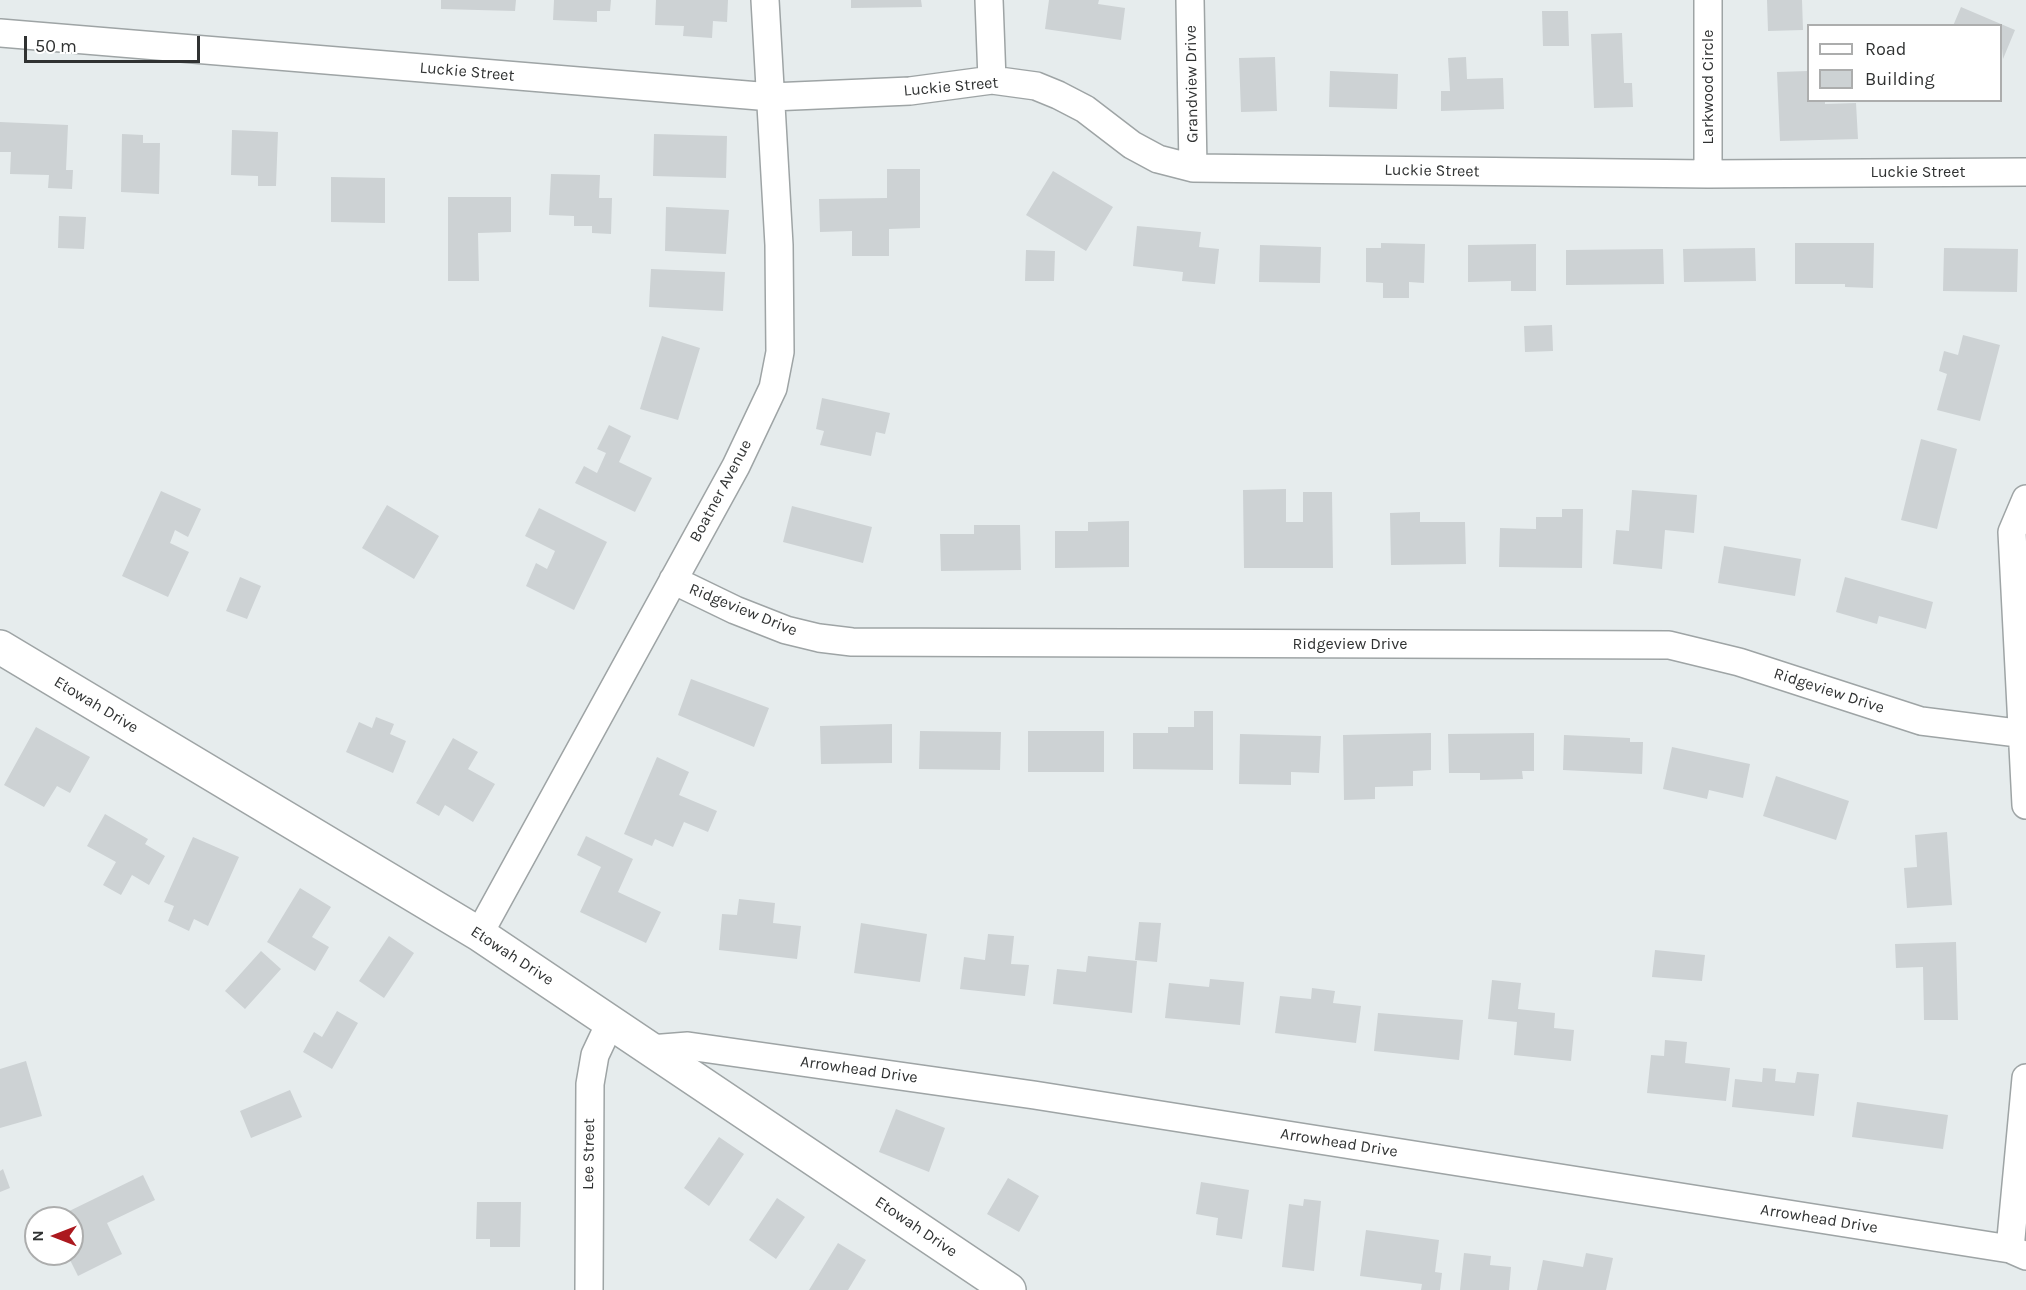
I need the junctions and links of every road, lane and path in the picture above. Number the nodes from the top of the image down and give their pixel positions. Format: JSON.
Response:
{"nodes":[{"id":1,"x":765,"y":0,"type":"edge"},
{"id":2,"x":989,"y":0,"type":"edge"},
{"id":3,"x":1190,"y":0,"type":"edge"},
{"id":4,"x":1708,"y":0,"type":"edge"},
{"id":5,"x":0,"y":33,"type":"edge"},
{"id":6,"x":992,"y":80,"type":"junction"},
{"id":7,"x":771,"y":97,"type":"junction"},
{"id":8,"x":1193,"y":168,"type":"junction"},
{"id":9,"x":2026,"y":172,"type":"edge"},
{"id":10,"x":1708,"y":174,"type":"junction"},
{"id":11,"x":2026,"y":499,"type":"edge"},
{"id":12,"x":673,"y":580,"type":"junction"},
{"id":13,"x":0,"y":647,"type":"edge"},
{"id":14,"x":2024,"y":734,"type":"edge"},
{"id":15,"x":2026,"y":805,"type":"edge"},
{"id":16,"x":479,"y":933,"type":"junction"},
{"id":17,"x":611,"y":1022,"type":"junction"},
{"id":18,"x":650,"y":1049,"type":"junction"},
{"id":19,"x":2026,"y":1078,"type":"edge"},
{"id":20,"x":2018,"y":1253,"type":"edge"},
{"id":21,"x":589,"y":1290,"type":"edge"},
{"id":22,"x":1009,"y":1290,"type":"edge"}],
"edges":[{"from":1,"to":7,"type":"street","name":"Boatner Avenue"},
{"from":2,"to":6,"type":"street"},
{"from":3,"to":8,"type":"street","name":"Grandview Drive"},
{"from":4,"to":10,"type":"street","name":"Larkwood Circle"},
{"from":5,"to":7,"type":"street","name":"Luckie Street"},
{"from":6,"to":7,"type":"street","name":"Luckie Street"},
{"from":6,"to":8,"type":"street","name":"Luckie Street"},
{"from":7,"to":12,"type":"street","name":"Boatner Avenue"},
{"from":8,"to":10,"type":"street","name":"Luckie Street"},
{"from":9,"to":10,"type":"street","name":"Luckie Street"},
{"from":11,"to":14,"type":"street"},
{"from":12,"to":14,"type":"street","name":"Ridgeview Drive"},
{"from":12,"to":16,"type":"street","name":"Boatner Avenue"},
{"from":13,"to":16,"type":"street","name":"Etowah Drive"},
{"from":14,"to":15,"type":"street"},
{"from":16,"to":17,"type":"street","name":"Etowah Drive"},
{"from":17,"to":18,"type":"street","name":"Etowah Drive"},
{"from":17,"to":21,"type":"street","name":"Lee Street"},
{"from":18,"to":20,"type":"street","name":"Arrowhead Drive"},
{"from":18,"to":22,"type":"street","name":"Etowah Drive"},
{"from":19,"to":20,"type":"street"}]}
